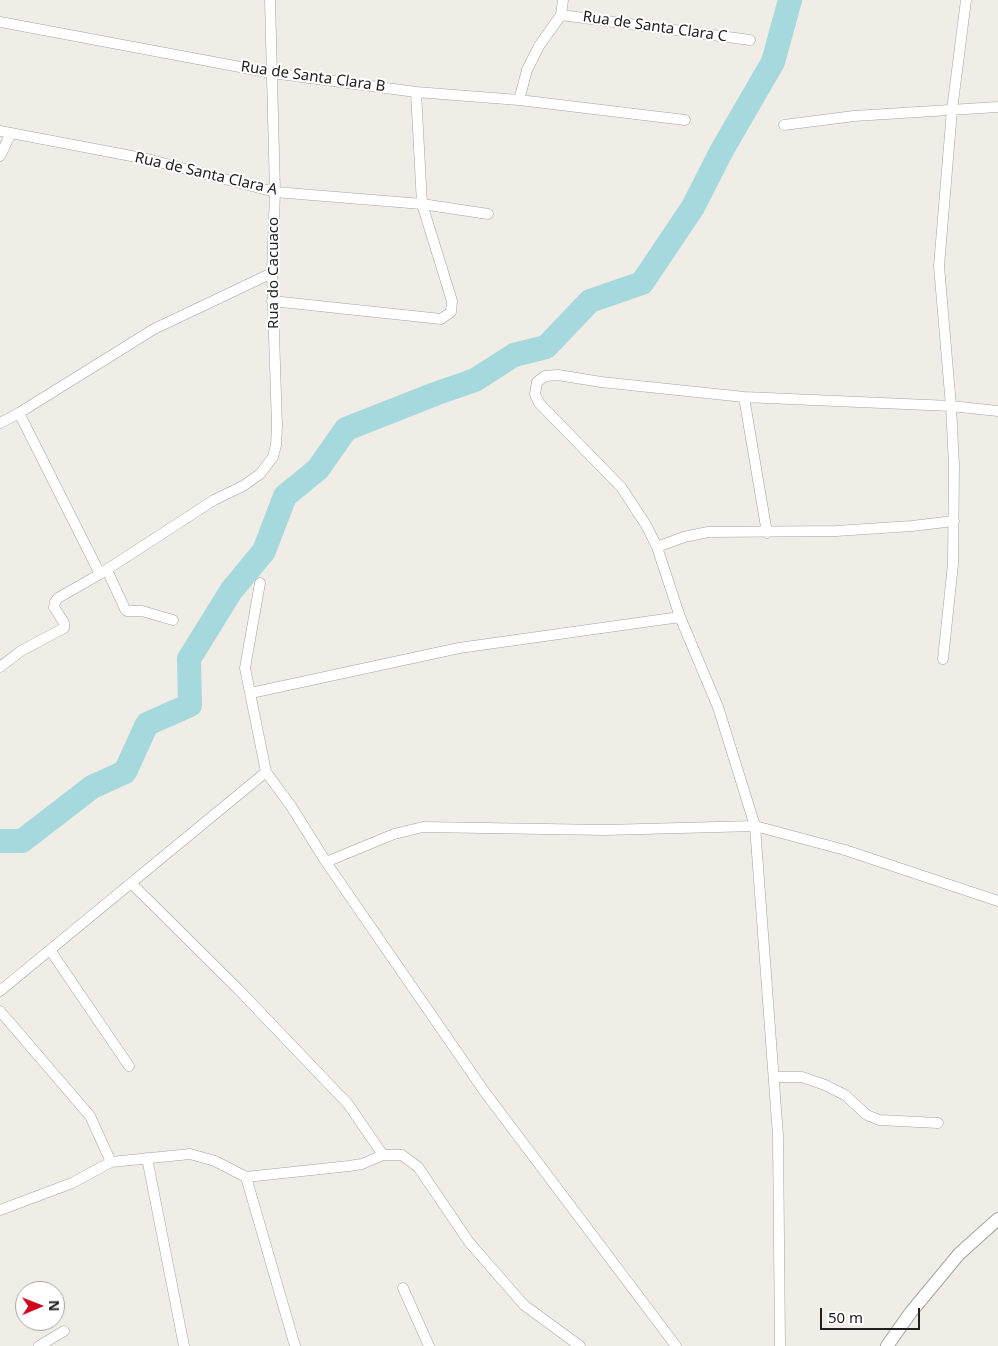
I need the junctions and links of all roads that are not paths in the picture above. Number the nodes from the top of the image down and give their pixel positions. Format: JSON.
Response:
{"nodes":[{"id":1,"x":270,"y":0,"type":"edge"},
{"id":2,"x":563,"y":0,"type":"edge"},
{"id":3,"x":966,"y":0,"type":"edge"},
{"id":4,"x":560,"y":14,"type":"junction"},
{"id":5,"x":0,"y":22,"type":"edge"},
{"id":6,"x":750,"y":40,"type":"dead end"},
{"id":7,"x":272,"y":73,"type":"junction"},
{"id":8,"x":416,"y":92,"type":"junction"},
{"id":9,"x":519,"y":100,"type":"junction"},
{"id":10,"x":998,"y":107,"type":"edge"},
{"id":11,"x":952,"y":110,"type":"junction"},
{"id":12,"x":685,"y":120,"type":"dead end"},
{"id":13,"x":784,"y":125,"type":"dead end"},
{"id":14,"x":0,"y":131,"type":"edge"},
{"id":15,"x":11,"y":133,"type":"junction"},
{"id":16,"x":0,"y":156,"type":"edge"},
{"id":17,"x":275,"y":192,"type":"junction"},
{"id":18,"x":422,"y":204,"type":"junction"},
{"id":19,"x":488,"y":214,"type":"dead end"},
{"id":20,"x":272,"y":273,"type":"junction"},
{"id":21,"x":272,"y":301,"type":"junction"},
{"id":22,"x":744,"y":397,"type":"junction"},
{"id":23,"x":951,"y":406,"type":"junction"},
{"id":24,"x":998,"y":411,"type":"edge"},
{"id":25,"x":19,"y":413,"type":"junction"},
{"id":26,"x":0,"y":423,"type":"edge"},
{"id":27,"x":954,"y":521,"type":"junction"},
{"id":28,"x":767,"y":532,"type":"junction"},
{"id":29,"x":657,"y":547,"type":"junction"},
{"id":30,"x":104,"y":572,"type":"junction"},
{"id":31,"x":260,"y":583,"type":"dead end"},
{"id":32,"x":680,"y":617,"type":"junction"},
{"id":33,"x":173,"y":620,"type":"dead end"},
{"id":34,"x":943,"y":659,"type":"dead end"},
{"id":35,"x":0,"y":667,"type":"edge"},
{"id":36,"x":251,"y":693,"type":"junction"},
{"id":37,"x":266,"y":772,"type":"junction"},
{"id":38,"x":754,"y":826,"type":"junction"},
{"id":39,"x":326,"y":862,"type":"junction"},
{"id":40,"x":131,"y":883,"type":"junction"},
{"id":41,"x":998,"y":901,"type":"edge"},
{"id":42,"x":50,"y":950,"type":"junction"},
{"id":43,"x":0,"y":991,"type":"edge"},
{"id":44,"x":0,"y":1011,"type":"edge"},
{"id":45,"x":129,"y":1066,"type":"dead end"},
{"id":46,"x":774,"y":1077,"type":"junction"},
{"id":47,"x":938,"y":1123,"type":"dead end"},
{"id":48,"x":384,"y":1155,"type":"junction"},
{"id":49,"x":147,"y":1158,"type":"junction"},
{"id":50,"x":111,"y":1162,"type":"junction"},
{"id":51,"x":246,"y":1178,"type":"junction"},
{"id":52,"x":0,"y":1210,"type":"edge"},
{"id":53,"x":998,"y":1219,"type":"edge"},
{"id":54,"x":403,"y":1288,"type":"dead end"},
{"id":55,"x":64,"y":1331,"type":"dead end"},
{"id":56,"x":39,"y":1346,"type":"edge"},
{"id":57,"x":184,"y":1346,"type":"edge"},
{"id":58,"x":295,"y":1346,"type":"edge"},
{"id":59,"x":429,"y":1346,"type":"edge"},
{"id":60,"x":580,"y":1346,"type":"edge"},
{"id":61,"x":676,"y":1346,"type":"edge"},
{"id":62,"x":780,"y":1346,"type":"edge"},
{"id":63,"x":887,"y":1346,"type":"edge"}],
"edges":[{"from":1,"to":7,"type":"street","name":"Rua do Cacuaco"},
{"from":2,"to":4,"type":"street"},
{"from":3,"to":11,"type":"street"},
{"from":4,"to":6,"type":"street","name":"Rua de Santa Clara C"},
{"from":4,"to":9,"type":"street"},
{"from":5,"to":7,"type":"street","name":"Rua de Santa Clara B"},
{"from":7,"to":8,"type":"street","name":"Rua de Santa Clara B"},
{"from":7,"to":17,"type":"street","name":"Rua do Cacuaco"},
{"from":8,"to":9,"type":"street","name":"Rua de Santa Clara B"},
{"from":8,"to":18,"type":"street"},
{"from":9,"to":12,"type":"street","name":"Rua de Santa Clara B"},
{"from":10,"to":11,"type":"street"},
{"from":11,"to":13,"type":"street"},
{"from":11,"to":23,"type":"street"},
{"from":14,"to":15,"type":"street","name":"Rua de Santa Clara A"},
{"from":15,"to":16,"type":"street"},
{"from":15,"to":17,"type":"street","name":"Rua de Santa Clara A"},
{"from":17,"to":18,"type":"street","name":"Rua de Santa Clara A"},
{"from":17,"to":20,"type":"street","name":"Rua do Cacuaco"},
{"from":18,"to":19,"type":"street","name":"Rua de Santa Clara A"},
{"from":18,"to":21,"type":"street"},
{"from":20,"to":21,"type":"street","name":"Rua do Cacuaco"},
{"from":20,"to":25,"type":"street"},
{"from":21,"to":30,"type":"street","name":"Rua do Cacuaco"},
{"from":22,"to":23,"type":"street"},
{"from":22,"to":28,"type":"street"},
{"from":22,"to":29,"type":"street"},
{"from":23,"to":24,"type":"street"},
{"from":23,"to":27,"type":"street"},
{"from":25,"to":26,"type":"street"},
{"from":25,"to":30,"type":"street"},
{"from":27,"to":28,"type":"street"},
{"from":27,"to":34,"type":"street"},
{"from":28,"to":29,"type":"street"},
{"from":29,"to":32,"type":"street"},
{"from":30,"to":33,"type":"street"},
{"from":30,"to":35,"type":"street"},
{"from":31,"to":36,"type":"street"},
{"from":32,"to":36,"type":"street"},
{"from":32,"to":38,"type":"street"},
{"from":36,"to":37,"type":"street"},
{"from":37,"to":39,"type":"street"},
{"from":37,"to":40,"type":"street"},
{"from":38,"to":39,"type":"street"},
{"from":38,"to":41,"type":"street"},
{"from":38,"to":46,"type":"street"},
{"from":39,"to":61,"type":"street"},
{"from":40,"to":42,"type":"street"},
{"from":40,"to":48,"type":"street"},
{"from":42,"to":43,"type":"street"},
{"from":42,"to":45,"type":"street"},
{"from":44,"to":50,"type":"street"},
{"from":46,"to":47,"type":"street"},
{"from":46,"to":62,"type":"street"},
{"from":48,"to":51,"type":"street"},
{"from":48,"to":60,"type":"street"},
{"from":49,"to":50,"type":"street"},
{"from":49,"to":51,"type":"street"},
{"from":49,"to":57,"type":"street"},
{"from":50,"to":52,"type":"street"},
{"from":51,"to":58,"type":"street"},
{"from":53,"to":63,"type":"street"},
{"from":54,"to":59,"type":"street"},
{"from":55,"to":56,"type":"street"}]}
